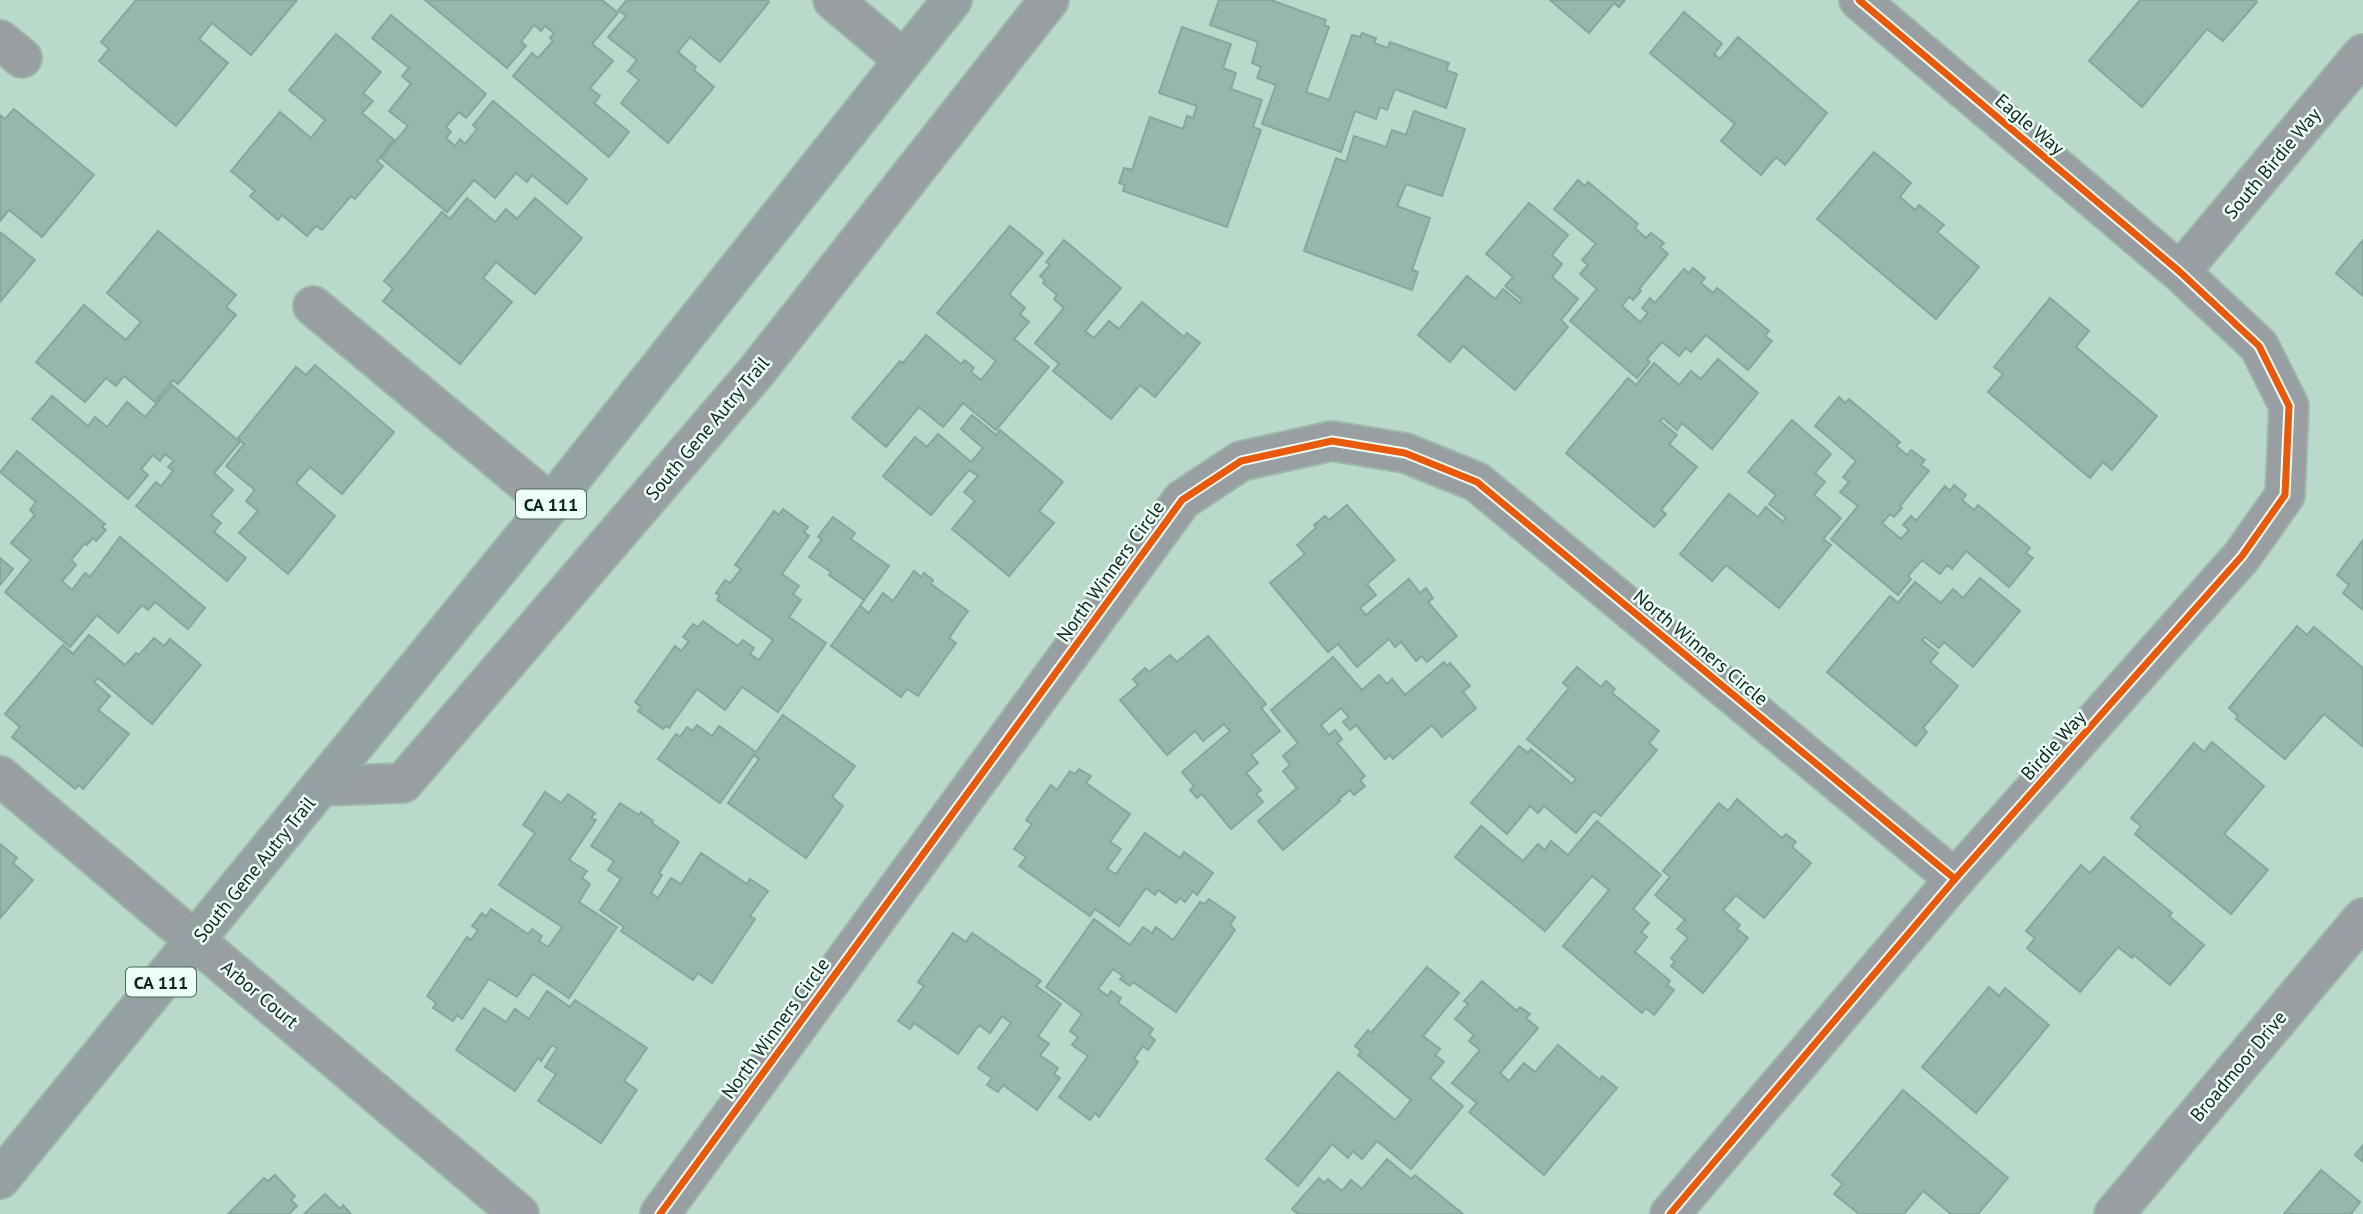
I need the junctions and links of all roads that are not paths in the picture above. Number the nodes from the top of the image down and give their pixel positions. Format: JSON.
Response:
{"nodes":[{"id":1,"x":833,"y":0,"type":"edge"},
{"id":2,"x":952,"y":0,"type":"edge"},
{"id":3,"x":1049,"y":0,"type":"edge"},
{"id":4,"x":1859,"y":0,"type":"edge"},
{"id":5,"x":2363,"y":54,"type":"edge"},
{"id":6,"x":904,"y":60,"type":"junction"},
{"id":7,"x":2180,"y":272,"type":"junction"},
{"id":8,"x":313,"y":306,"type":"dead end"},
{"id":9,"x":551,"y":504,"type":"junction"},
{"id":10,"x":0,"y":776,"type":"edge"},
{"id":11,"x":322,"y":786,"type":"junction"},
{"id":12,"x":1955,"y":879,"type":"junction"},
{"id":13,"x":2363,"y":918,"type":"edge"},
{"id":14,"x":196,"y":939,"type":"junction"},
{"id":15,"x":0,"y":1179,"type":"edge"},
{"id":16,"x":519,"y":1214,"type":"edge"},
{"id":17,"x":660,"y":1214,"type":"edge"},
{"id":18,"x":1670,"y":1214,"type":"edge"},
{"id":19,"x":2114,"y":1214,"type":"edge"}],
"edges":[{"from":1,"to":6,"type":"street"},
{"from":2,"to":6,"type":"main road","name":"South Gene Autry Trail","number":"CA 111"},
{"from":3,"to":11,"type":"street","name":"South Gene Autry Trail"},
{"from":4,"to":7,"type":"street","name":"Eagle Way"},
{"from":5,"to":7,"type":"street","name":"South Birdie Way"},
{"from":6,"to":9,"type":"main road","name":"South Gene Autry Trail","number":"CA 111"},
{"from":7,"to":12,"type":"street","name":"Birdie Way"},
{"from":8,"to":9,"type":"street"},
{"from":9,"to":11,"type":"main road","name":"South Gene Autry Trail","number":"CA 111"},
{"from":10,"to":14,"type":"street","name":"Arbor Court"},
{"from":11,"to":14,"type":"main road","name":"South Gene Autry Trail","number":"CA 111"},
{"from":12,"to":17,"type":"street","name":"North Winners Circle"},
{"from":12,"to":18,"type":"street","name":"Birdie Way"},
{"from":13,"to":19,"type":"street","name":"Broadmoor Drive"},
{"from":14,"to":15,"type":"main road","name":"South Gene Autry Trail","number":"CA 111"},
{"from":14,"to":16,"type":"street","name":"Arbor Court"}]}
